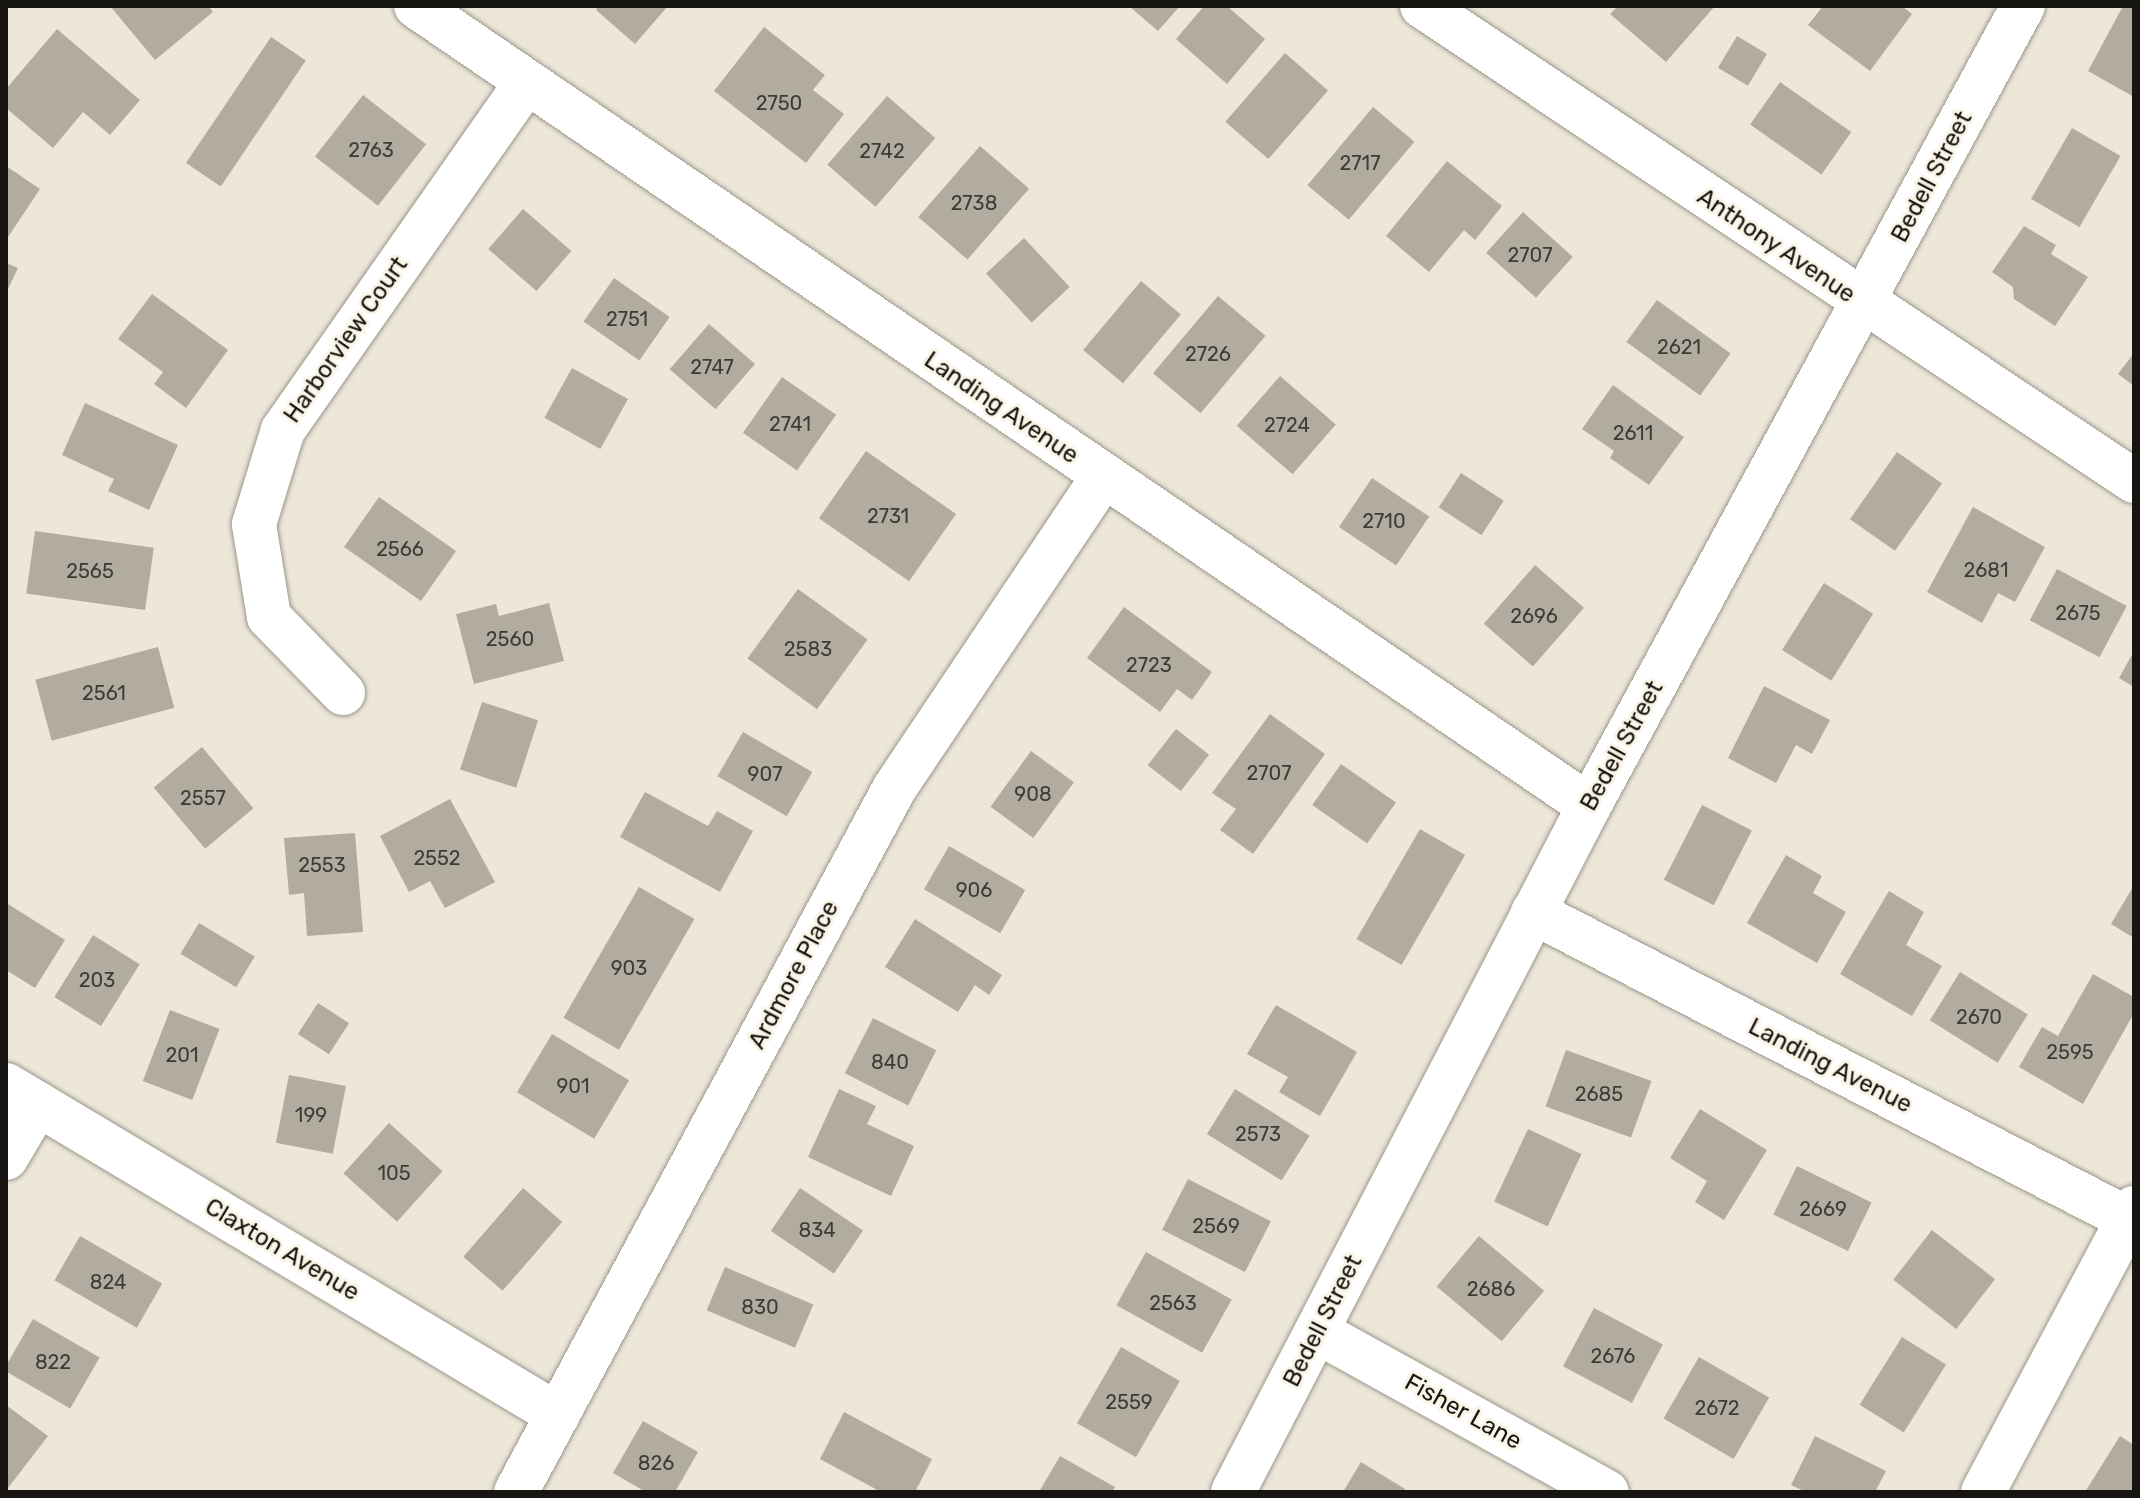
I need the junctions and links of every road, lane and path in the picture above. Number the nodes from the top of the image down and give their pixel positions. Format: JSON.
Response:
{"nodes":[{"id":1,"x":416,"y":6,"type":"edge"},
{"id":2,"x":1422,"y":6,"type":"edge"},
{"id":3,"x":2023,"y":6,"type":"edge"},
{"id":4,"x":525,"y":85,"type":"junction"},
{"id":5,"x":1864,"y":305,"type":"junction"},
{"id":6,"x":1103,"y":477,"type":"junction"},
{"id":7,"x":2134,"y":481,"type":"edge"},
{"id":8,"x":343,"y":693,"type":"dead end"},
{"id":9,"x":1589,"y":806,"type":"junction"},
{"id":10,"x":1533,"y":912,"type":"junction"},
{"id":11,"x":22,"y":1094,"type":"edge"},
{"id":12,"x":6,"y":1158,"type":"edge"},
{"id":13,"x":2131,"y":1213,"type":"edge"},
{"id":14,"x":1318,"y":1332,"type":"junction"},
{"id":15,"x":558,"y":1415,"type":"junction"},
{"id":16,"x":516,"y":1492,"type":"edge"},
{"id":17,"x":1233,"y":1492,"type":"edge"},
{"id":18,"x":1607,"y":1492,"type":"edge"},
{"id":19,"x":1983,"y":1492,"type":"edge"}],
"edges":[{"from":1,"to":4,"type":"street","name":"Landing Avenue"},
{"from":2,"to":5,"type":"street","name":"Anthony Avenue"},
{"from":3,"to":5,"type":"street","name":"Bedell Street"},
{"from":4,"to":6,"type":"street","name":"Landing Avenue"},
{"from":4,"to":8,"type":"street","name":"Harborview Court"},
{"from":5,"to":7,"type":"street","name":"Anthony Avenue"},
{"from":5,"to":9,"type":"street","name":"Bedell Street"},
{"from":6,"to":9,"type":"street","name":"Landing Avenue"},
{"from":6,"to":15,"type":"street","name":"Ardmore Place"},
{"from":9,"to":10,"type":"street","name":"Bedell Street"},
{"from":10,"to":13,"type":"street","name":"Landing Avenue"},
{"from":10,"to":14,"type":"street","name":"Bedell Street"},
{"from":11,"to":12,"type":"street"},
{"from":11,"to":15,"type":"street","name":"Claxton Avenue"},
{"from":13,"to":19,"type":"street"},
{"from":14,"to":17,"type":"street","name":"Bedell Street"},
{"from":14,"to":18,"type":"street","name":"Fisher Lane"},
{"from":15,"to":16,"type":"street","name":"Ardmore Place"}]}
